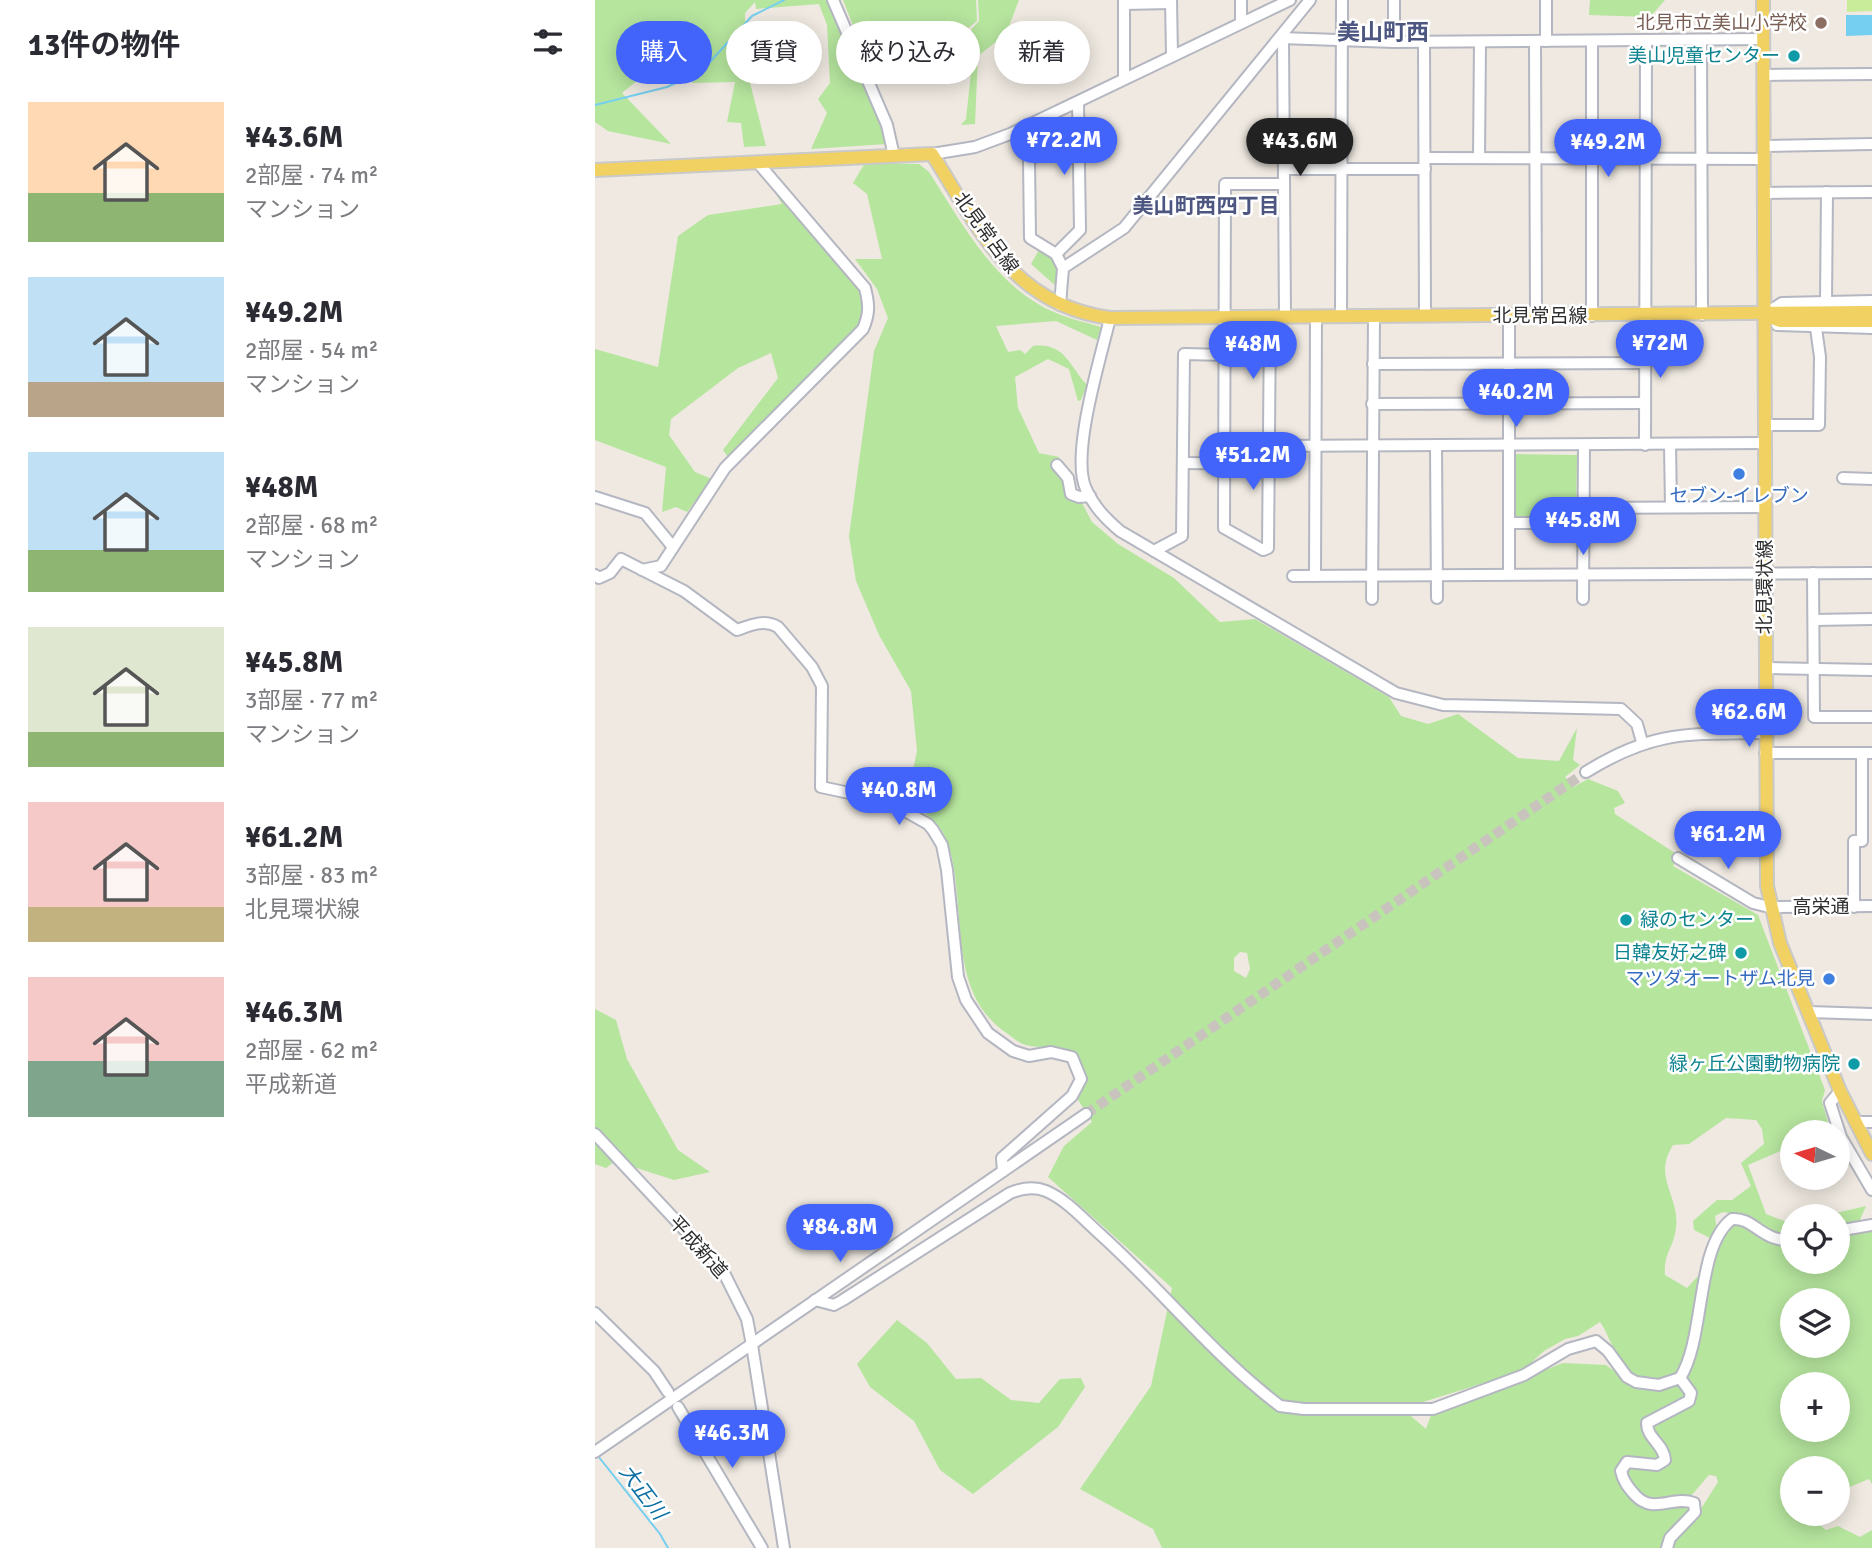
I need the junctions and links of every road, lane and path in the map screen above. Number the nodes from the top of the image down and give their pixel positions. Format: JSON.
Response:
{"nodes":[{"id":1,"x":833,"y":0,"type":"edge"},
{"id":2,"x":1241,"y":0,"type":"edge"},
{"id":3,"x":1290,"y":0,"type":"edge"},
{"id":4,"x":1310,"y":0,"type":"edge"},
{"id":5,"x":1342,"y":0,"type":"edge"},
{"id":6,"x":1394,"y":0,"type":"edge"},
{"id":7,"x":1546,"y":0,"type":"edge"},
{"id":8,"x":1763,"y":0,"type":"edge"},
{"id":9,"x":1124,"y":2,"type":"edge"},
{"id":10,"x":1171,"y":2,"type":"edge"},
{"id":11,"x":1241,"y":23,"type":"junction"},
{"id":12,"x":1282,"y":39,"type":"junction"},
{"id":13,"x":1763,"y":39,"type":"junction"},
{"id":14,"x":1541,"y":41,"type":"junction"},
{"id":15,"x":1592,"y":41,"type":"junction"},
{"id":16,"x":1701,"y":41,"type":"junction"},
{"id":17,"x":1342,"y":42,"type":"junction"},
{"id":18,"x":1394,"y":42,"type":"junction"},
{"id":19,"x":1424,"y":42,"type":"junction"},
{"id":20,"x":1480,"y":42,"type":"junction"},
{"id":21,"x":1646,"y":42,"type":"junction"},
{"id":22,"x":1172,"y":56,"type":"junction"},
{"id":23,"x":1872,"y":74,"type":"edge"},
{"id":24,"x":1764,"y":75,"type":"junction"},
{"id":25,"x":1124,"y":77,"type":"junction"},
{"id":26,"x":1078,"y":102,"type":"junction"},
{"id":27,"x":1079,"y":144,"type":"junction"},
{"id":28,"x":1872,"y":144,"type":"edge"},
{"id":29,"x":1764,"y":152,"type":"junction"},
{"id":30,"x":932,"y":155,"type":"junction"},
{"id":31,"x":894,"y":156,"type":"junction"},
{"id":32,"x":1479,"y":158,"type":"junction"},
{"id":33,"x":1592,"y":158,"type":"junction"},
{"id":34,"x":1647,"y":158,"type":"junction"},
{"id":35,"x":1536,"y":159,"type":"junction"},
{"id":36,"x":1702,"y":159,"type":"junction"},
{"id":37,"x":759,"y":164,"type":"junction"},
{"id":38,"x":1425,"y":164,"type":"junction"},
{"id":39,"x":1284,"y":169,"type":"junction"},
{"id":40,"x":1341,"y":169,"type":"junction"},
{"id":41,"x":595,"y":170,"type":"edge"},
{"id":42,"x":1284,"y":184,"type":"junction"},
{"id":43,"x":1827,"y":191,"type":"junction"},
{"id":44,"x":1872,"y":192,"type":"edge"},
{"id":45,"x":1764,"y":193,"type":"junction"},
{"id":46,"x":1056,"y":254,"type":"junction"},
{"id":47,"x":1063,"y":268,"type":"junction"},
{"id":48,"x":1826,"y":302,"type":"junction"},
{"id":49,"x":1060,"y":305,"type":"junction"},
{"id":50,"x":1702,"y":315,"type":"junction"},
{"id":51,"x":1763,"y":315,"type":"junction"},
{"id":52,"x":1285,"y":316,"type":"junction"},
{"id":53,"x":1316,"y":316,"type":"junction"},
{"id":54,"x":1341,"y":316,"type":"junction"},
{"id":55,"x":1374,"y":316,"type":"junction"},
{"id":56,"x":1425,"y":316,"type":"junction"},
{"id":57,"x":1509,"y":316,"type":"junction"},
{"id":58,"x":1536,"y":316,"type":"junction"},
{"id":59,"x":1592,"y":316,"type":"junction"},
{"id":60,"x":1646,"y":316,"type":"junction"},
{"id":61,"x":1871,"y":316,"type":"edge"},
{"id":62,"x":1226,"y":317,"type":"junction"},
{"id":63,"x":1269,"y":317,"type":"junction"},
{"id":64,"x":1110,"y":318,"type":"junction"},
{"id":65,"x":1816,"y":328,"type":"junction"},
{"id":66,"x":1226,"y":355,"type":"junction"},
{"id":67,"x":1373,"y":363,"type":"junction"},
{"id":68,"x":1644,"y":363,"type":"junction"},
{"id":69,"x":1509,"y":364,"type":"junction"},
{"id":70,"x":1644,"y":403,"type":"junction"},
{"id":71,"x":1373,"y":404,"type":"junction"},
{"id":72,"x":1508,"y":404,"type":"junction"},
{"id":73,"x":1764,"y":425,"type":"junction"},
{"id":74,"x":1764,"y":443,"type":"junction"},
{"id":75,"x":1670,"y":444,"type":"junction"},
{"id":76,"x":1509,"y":445,"type":"junction"},
{"id":77,"x":1584,"y":445,"type":"junction"},
{"id":78,"x":1645,"y":445,"type":"junction"},
{"id":79,"x":1269,"y":446,"type":"junction"},
{"id":80,"x":1315,"y":446,"type":"junction"},
{"id":81,"x":1372,"y":446,"type":"junction"},
{"id":82,"x":1436,"y":446,"type":"junction"},
{"id":83,"x":1183,"y":463,"type":"junction"},
{"id":84,"x":1224,"y":464,"type":"junction"},
{"id":85,"x":1269,"y":464,"type":"junction"},
{"id":86,"x":1057,"y":465,"type":"dead end"},
{"id":87,"x":1843,"y":478,"type":"dead end"},
{"id":88,"x":1872,"y":479,"type":"edge"},
{"id":89,"x":1090,"y":496,"type":"junction"},
{"id":90,"x":595,"y":497,"type":"edge"},
{"id":91,"x":1671,"y":507,"type":"junction"},
{"id":92,"x":1765,"y":507,"type":"junction"},
{"id":93,"x":1584,"y":508,"type":"junction"},
{"id":94,"x":1509,"y":523,"type":"junction"},
{"id":95,"x":1584,"y":523,"type":"junction"},
{"id":96,"x":673,"y":547,"type":"junction"},
{"id":97,"x":1154,"y":551,"type":"junction"},
{"id":98,"x":642,"y":569,"type":"junction"},
{"id":99,"x":1509,"y":573,"type":"junction"},
{"id":100,"x":1584,"y":573,"type":"junction"},
{"id":101,"x":1765,"y":573,"type":"junction"},
{"id":102,"x":1813,"y":573,"type":"junction"},
{"id":103,"x":1872,"y":573,"type":"edge"},
{"id":104,"x":595,"y":575,"type":"edge"},
{"id":105,"x":1373,"y":575,"type":"junction"},
{"id":106,"x":1293,"y":576,"type":"dead end"},
{"id":107,"x":1315,"y":576,"type":"junction"},
{"id":108,"x":1436,"y":576,"type":"junction"},
{"id":109,"x":1437,"y":598,"type":"dead end"},
{"id":110,"x":1372,"y":599,"type":"dead end"},
{"id":111,"x":1583,"y":599,"type":"dead end"},
{"id":112,"x":1872,"y":619,"type":"edge"},
{"id":113,"x":1814,"y":620,"type":"junction"},
{"id":114,"x":1766,"y":668,"type":"junction"},
{"id":115,"x":1813,"y":669,"type":"junction"},
{"id":116,"x":1872,"y":670,"type":"edge"},
{"id":117,"x":1872,"y":717,"type":"edge"},
{"id":118,"x":1766,"y":733,"type":"junction"},
{"id":119,"x":1642,"y":742,"type":"junction"},
{"id":120,"x":1765,"y":752,"type":"junction"},
{"id":121,"x":1867,"y":753,"type":"edge"},
{"id":122,"x":1586,"y":772,"type":"tunnel mouth"},
{"id":123,"x":1678,"y":858,"type":"dead end"},
{"id":124,"x":1854,"y":906,"type":"junction"},
{"id":125,"x":1872,"y":906,"type":"edge"},
{"id":126,"x":1769,"y":907,"type":"junction"},
{"id":127,"x":1809,"y":1013,"type":"junction"},
{"id":128,"x":1872,"y":1014,"type":"edge"},
{"id":129,"x":1840,"y":1091,"type":"junction"},
{"id":130,"x":1086,"y":1114,"type":"tunnel mouth"},
{"id":131,"x":1854,"y":1122,"type":"junction"},
{"id":132,"x":1872,"y":1122,"type":"edge"},
{"id":133,"x":595,"y":1134,"type":"edge"},
{"id":134,"x":1872,"y":1154,"type":"edge"},
{"id":135,"x":1003,"y":1171,"type":"junction"},
{"id":136,"x":1872,"y":1190,"type":"edge"},
{"id":137,"x":1872,"y":1224,"type":"edge"},
{"id":138,"x":1850,"y":1228,"type":"edge"},
{"id":139,"x":1780,"y":1239,"type":"edge"},
{"id":140,"x":815,"y":1300,"type":"junction"},
{"id":141,"x":595,"y":1313,"type":"edge"},
{"id":142,"x":752,"y":1345,"type":"junction"},
{"id":143,"x":1680,"y":1378,"type":"junction"},
{"id":144,"x":668,"y":1392,"type":"dead end"},
{"id":145,"x":678,"y":1407,"type":"dead end"},
{"id":146,"x":595,"y":1452,"type":"edge"},
{"id":147,"x":762,"y":1548,"type":"edge"},
{"id":148,"x":784,"y":1548,"type":"edge"},
{"id":149,"x":1667,"y":1548,"type":"edge"}],
"edges":[{"from":1,"to":31,"type":"street"},
{"from":2,"to":11,"type":"street"},
{"from":3,"to":11,"type":"street"},
{"from":4,"to":12,"type":"street"},
{"from":5,"to":17,"type":"street"},
{"from":6,"to":18,"type":"street"},
{"from":7,"to":14,"type":"street"},
{"from":8,"to":13,"type":"main road","name":"北見環状線"},
{"from":9,"to":10,"type":"street"},
{"from":9,"to":25,"type":"street"},
{"from":10,"to":22,"type":"street"},
{"from":11,"to":22,"type":"street"},
{"from":12,"to":17,"type":"street"},
{"from":12,"to":39,"type":"street"},
{"from":12,"to":47,"type":"street"},
{"from":13,"to":16,"type":"street"},
{"from":13,"to":24,"type":"main road","name":"北見環状線"},
{"from":14,"to":15,"type":"street"},
{"from":14,"to":20,"type":"street"},
{"from":14,"to":35,"type":"street"},
{"from":15,"to":21,"type":"street"},
{"from":15,"to":33,"type":"street"},
{"from":16,"to":21,"type":"street"},
{"from":16,"to":36,"type":"street"},
{"from":17,"to":18,"type":"street"},
{"from":17,"to":40,"type":"street"},
{"from":18,"to":19,"type":"street"},
{"from":19,"to":20,"type":"street"},
{"from":19,"to":38,"type":"street"},
{"from":20,"to":32,"type":"street"},
{"from":21,"to":34,"type":"street"},
{"from":22,"to":25,"type":"street"},
{"from":23,"to":24,"type":"street"},
{"from":24,"to":29,"type":"main road","name":"北見環状線"},
{"from":25,"to":26,"type":"street"},
{"from":26,"to":27,"type":"street"},
{"from":26,"to":30,"type":"street"},
{"from":27,"to":46,"type":"street"},
{"from":27,"to":46,"type":"street"},
{"from":28,"to":29,"type":"street"},
{"from":29,"to":36,"type":"street"},
{"from":29,"to":45,"type":"main road","name":"北見環状線"},
{"from":30,"to":31,"type":"main road"},
{"from":30,"to":49,"type":"main road","name":"北見常呂線"},
{"from":31,"to":37,"type":"main road"},
{"from":32,"to":35,"type":"street"},
{"from":32,"to":38,"type":"street"},
{"from":33,"to":34,"type":"street"},
{"from":33,"to":35,"type":"street"},
{"from":33,"to":59,"type":"street"},
{"from":34,"to":36,"type":"street"},
{"from":34,"to":60,"type":"street"},
{"from":35,"to":58,"type":"street"},
{"from":36,"to":50,"type":"street"},
{"from":37,"to":41,"type":"main road"},
{"from":37,"to":96,"type":"street"},
{"from":38,"to":40,"type":"street"},
{"from":38,"to":56,"type":"street"},
{"from":39,"to":40,"type":"street"},
{"from":39,"to":42,"type":"street"},
{"from":40,"to":54,"type":"street"},
{"from":42,"to":52,"type":"street"},
{"from":42,"to":62,"type":"street"},
{"from":43,"to":44,"type":"street"},
{"from":43,"to":45,"type":"street"},
{"from":43,"to":48,"type":"street"},
{"from":45,"to":51,"type":"main road","name":"北見環状線"},
{"from":46,"to":47,"type":"street"},
{"from":47,"to":49,"type":"street"},
{"from":48,"to":51,"type":"street"},
{"from":48,"to":61,"type":"street"},
{"from":49,"to":64,"type":"main road","name":"北見常呂線"},
{"from":50,"to":51,"type":"main road","name":"北見常呂線"},
{"from":50,"to":60,"type":"main road","name":"北見常呂線"},
{"from":51,"to":61,"type":"main road","name":"北見常呂線"},
{"from":51,"to":65,"type":"street"},
{"from":51,"to":73,"type":"main road","name":"北見環状線"},
{"from":52,"to":53,"type":"main road","name":"北見常呂線"},
{"from":52,"to":63,"type":"main road","name":"北見常呂線"},
{"from":53,"to":54,"type":"main road","name":"北見常呂線"},
{"from":53,"to":80,"type":"street"},
{"from":54,"to":55,"type":"main road","name":"北見常呂線"},
{"from":55,"to":56,"type":"main road","name":"北見常呂線"},
{"from":55,"to":67,"type":"street"},
{"from":56,"to":57,"type":"main road","name":"北見常呂線"},
{"from":57,"to":58,"type":"main road","name":"北見常呂線"},
{"from":57,"to":69,"type":"street"},
{"from":58,"to":59,"type":"main road","name":"北見常呂線"},
{"from":59,"to":60,"type":"main road","name":"北見常呂線"},
{"from":60,"to":68,"type":"street"},
{"from":61,"to":65,"type":"street"},
{"from":62,"to":63,"type":"main road","name":"北見常呂線"},
{"from":62,"to":64,"type":"main road","name":"北見常呂線"},
{"from":62,"to":66,"type":"street"},
{"from":63,"to":79,"type":"street"},
{"from":64,"to":89,"type":"street"},
{"from":65,"to":73,"type":"street"},
{"from":66,"to":83,"type":"street"},
{"from":66,"to":84,"type":"street"},
{"from":67,"to":69,"type":"street"},
{"from":67,"to":71,"type":"street"},
{"from":68,"to":69,"type":"street"},
{"from":68,"to":70,"type":"street"},
{"from":69,"to":72,"type":"street"},
{"from":70,"to":72,"type":"street"},
{"from":70,"to":78,"type":"street"},
{"from":71,"to":72,"type":"street"},
{"from":71,"to":81,"type":"street"},
{"from":72,"to":76,"type":"street"},
{"from":73,"to":74,"type":"main road","name":"北見環状線"},
{"from":74,"to":75,"type":"street"},
{"from":74,"to":92,"type":"main road","name":"北見環状線"},
{"from":75,"to":78,"type":"street"},
{"from":75,"to":91,"type":"street"},
{"from":76,"to":77,"type":"street"},
{"from":76,"to":82,"type":"street"},
{"from":76,"to":94,"type":"street"},
{"from":77,"to":78,"type":"street"},
{"from":77,"to":93,"type":"street"},
{"from":79,"to":80,"type":"street"},
{"from":79,"to":85,"type":"street"},
{"from":80,"to":81,"type":"street"},
{"from":80,"to":107,"type":"street"},
{"from":81,"to":82,"type":"street"},
{"from":81,"to":105,"type":"street"},
{"from":82,"to":108,"type":"street"},
{"from":83,"to":84,"type":"street"},
{"from":83,"to":97,"type":"street"},
{"from":84,"to":85,"type":"street"},
{"from":84,"to":85,"type":"street"},
{"from":86,"to":89,"type":"street"},
{"from":87,"to":88,"type":"street"},
{"from":89,"to":97,"type":"street"},
{"from":90,"to":96,"type":"street"},
{"from":91,"to":92,"type":"street"},
{"from":91,"to":93,"type":"street"},
{"from":92,"to":101,"type":"main road","name":"北見環状線"},
{"from":93,"to":95,"type":"street"},
{"from":94,"to":95,"type":"street"},
{"from":94,"to":99,"type":"street"},
{"from":95,"to":100,"type":"street"},
{"from":96,"to":98,"type":"street"},
{"from":97,"to":119,"type":"street"},
{"from":98,"to":104,"type":"street"},
{"from":98,"to":135,"type":"street"},
{"from":99,"to":100,"type":"street"},
{"from":99,"to":108,"type":"street"},
{"from":100,"to":101,"type":"street"},
{"from":100,"to":111,"type":"street"},
{"from":101,"to":102,"type":"street"},
{"from":101,"to":114,"type":"main road","name":"北見環状線"},
{"from":102,"to":103,"type":"street"},
{"from":102,"to":113,"type":"street"},
{"from":105,"to":107,"type":"street"},
{"from":105,"to":108,"type":"street"},
{"from":105,"to":110,"type":"street"},
{"from":106,"to":107,"type":"street"},
{"from":108,"to":109,"type":"street"},
{"from":112,"to":113,"type":"street"},
{"from":113,"to":115,"type":"street"},
{"from":114,"to":115,"type":"street"},
{"from":114,"to":118,"type":"main road","name":"北見環状線"},
{"from":115,"to":116,"type":"street"},
{"from":115,"to":117,"type":"street"},
{"from":118,"to":119,"type":"street"},
{"from":118,"to":120,"type":"main road","name":"北見環状線"},
{"from":119,"to":122,"type":"street"},
{"from":120,"to":121,"type":"street"},
{"from":120,"to":126,"type":"main road","name":"北見環状線"},
{"from":121,"to":124,"type":"street"},
{"from":123,"to":126,"type":"street"},
{"from":124,"to":125,"type":"street","name":"高栄通"},
{"from":124,"to":126,"type":"street","name":"高栄通"},
{"from":126,"to":127,"type":"main road","name":"北見環状線"},
{"from":127,"to":128,"type":"street"},
{"from":127,"to":129,"type":"main road","name":"北見環状線"},
{"from":129,"to":131,"type":"main road","name":"北見環状線"},
{"from":129,"to":136,"type":"street"},
{"from":130,"to":135,"type":"street"},
{"from":131,"to":132,"type":"street"},
{"from":131,"to":134,"type":"main road","name":"北見環状線"},
{"from":133,"to":142,"type":"street","name":"平成新道"},
{"from":135,"to":140,"type":"street"},
{"from":137,"to":138,"type":"street"},
{"from":139,"to":143,"type":"street"},
{"from":140,"to":142,"type":"street"},
{"from":140,"to":143,"type":"street"},
{"from":141,"to":144,"type":"street"},
{"from":142,"to":146,"type":"street"},
{"from":142,"to":148,"type":"street","name":"平成新道"},
{"from":143,"to":149,"type":"street"},
{"from":145,"to":147,"type":"street"}]}
